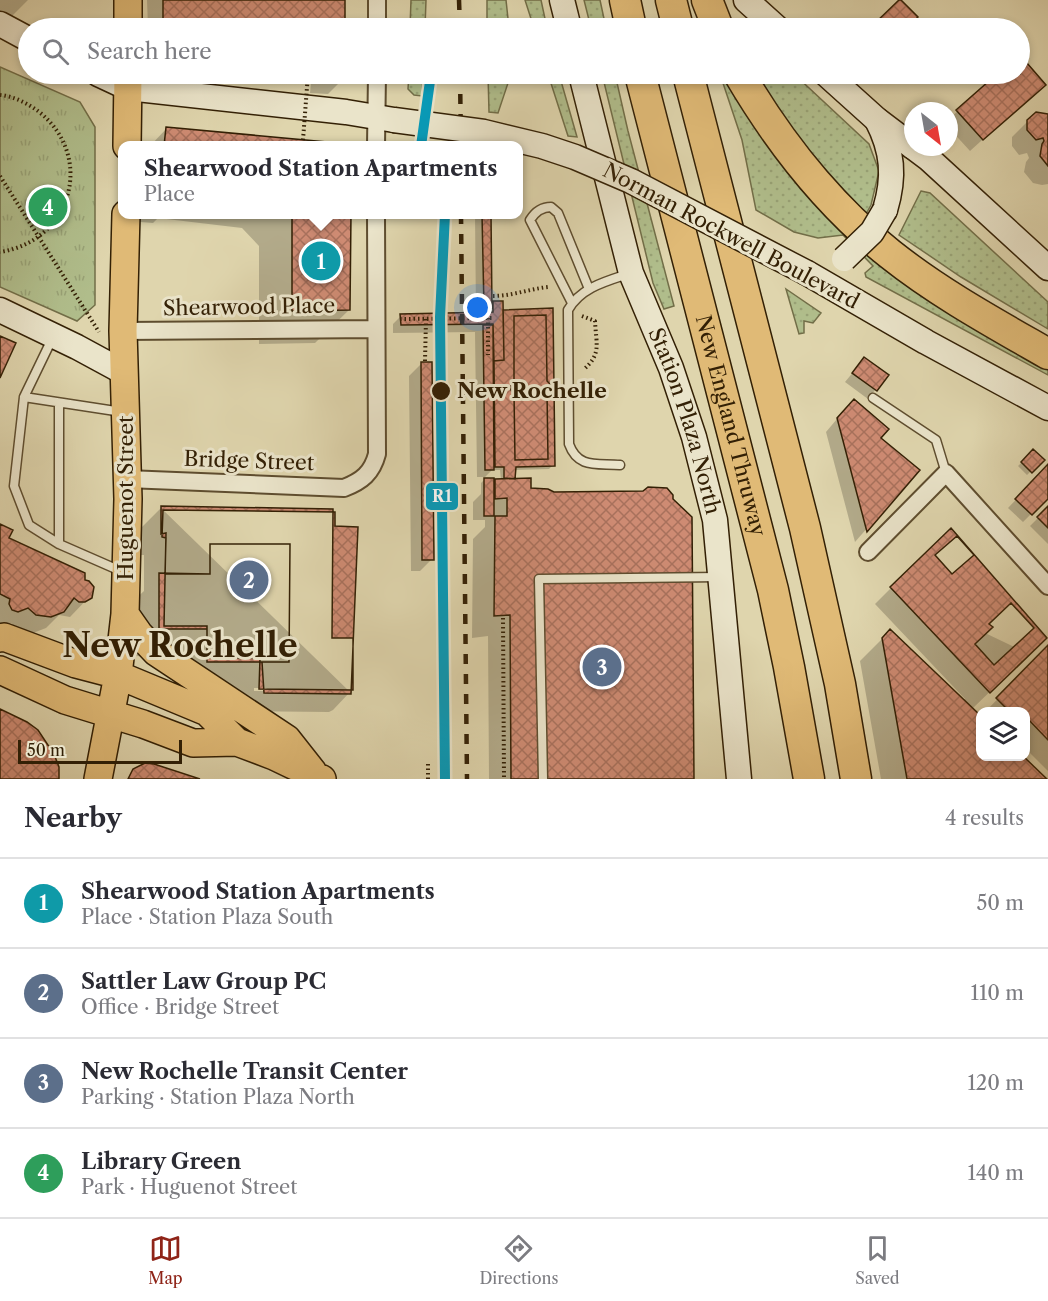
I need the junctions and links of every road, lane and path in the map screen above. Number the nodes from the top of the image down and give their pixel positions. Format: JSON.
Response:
{"nodes":[{"id":1,"x":128,"y":0,"type":"edge"},
{"id":2,"x":377,"y":0,"type":"edge"},
{"id":3,"x":562,"y":0,"type":"edge"},
{"id":4,"x":625,"y":0,"type":"edge"},
{"id":5,"x":672,"y":0,"type":"edge"},
{"id":6,"x":707,"y":0,"type":"edge"},
{"id":7,"x":746,"y":0,"type":"edge"},
{"id":8,"x":128,"y":18,"type":"edge"},
{"id":9,"x":377,"y":18,"type":"edge"},
{"id":10,"x":566,"y":18,"type":"edge"},
{"id":11,"x":629,"y":18,"type":"edge"},
{"id":12,"x":676,"y":18,"type":"edge"},
{"id":13,"x":714,"y":18,"type":"edge"},
{"id":14,"x":766,"y":18,"type":"edge"},
{"id":15,"x":0,"y":24,"type":"edge"},
{"id":16,"x":18,"y":34,"type":"edge"},
{"id":17,"x":128,"y":84,"type":"edge"},
{"id":18,"x":148,"y":84,"type":"edge"},
{"id":19,"x":307,"y":84,"type":"edge"},
{"id":20,"x":379,"y":84,"type":"edge"},
{"id":21,"x":584,"y":84,"type":"edge"},
{"id":22,"x":643,"y":84,"type":"edge"},
{"id":23,"x":691,"y":84,"type":"edge"},
{"id":24,"x":745,"y":84,"type":"edge"},
{"id":25,"x":837,"y":84,"type":"edge"},
{"id":26,"x":0,"y":95,"type":"edge"},
{"id":27,"x":385,"y":119,"type":"junction"},
{"id":28,"x":876,"y":119,"type":"junction"},
{"id":29,"x":303,"y":140,"type":"dead end"},
{"id":30,"x":904,"y":140,"type":"edge"},
{"id":31,"x":127,"y":141,"type":"edge"},
{"id":32,"x":378,"y":141,"type":"edge"},
{"id":33,"x":925,"y":156,"type":"edge"},
{"id":34,"x":0,"y":176,"type":"edge"},
{"id":35,"x":125,"y":219,"type":"edge"},
{"id":36,"x":376,"y":219,"type":"edge"},
{"id":37,"x":38,"y":239,"type":"junction"},
{"id":38,"x":0,"y":252,"type":"edge"},
{"id":39,"x":1044,"y":256,"type":"edge"},
{"id":40,"x":631,"y":273,"type":"junction"},
{"id":41,"x":811,"y":275,"type":"junction"},
{"id":42,"x":589,"y":289,"type":"junction"},
{"id":43,"x":572,"y":303,"type":"junction"},
{"id":44,"x":0,"y":310,"type":"edge"},
{"id":45,"x":488,"y":318,"type":"junction"},
{"id":46,"x":493,"y":318,"type":"dead end"},
{"id":47,"x":400,"y":319,"type":"dead end"},
{"id":48,"x":426,"y":319,"type":"junction"},
{"id":49,"x":376,"y":329,"type":"junction"},
{"id":50,"x":112,"y":334,"type":"junction"},
{"id":51,"x":54,"y":335,"type":"junction"},
{"id":52,"x":1048,"y":354,"type":"edge"},
{"id":53,"x":488,"y":355,"type":"dead end"},
{"id":54,"x":425,"y":361,"type":"dead end"},
{"id":55,"x":125,"y":373,"type":"junction"},
{"id":56,"x":24,"y":397,"type":"junction"},
{"id":57,"x":873,"y":398,"type":"dead end"},
{"id":58,"x":59,"y":403,"type":"junction"},
{"id":59,"x":1048,"y":408,"type":"edge"},
{"id":60,"x":126,"y":413,"type":"junction"},
{"id":61,"x":620,"y":465,"type":"dead end"},
{"id":62,"x":946,"y":473,"type":"junction"},
{"id":63,"x":128,"y":479,"type":"junction"},
{"id":64,"x":59,"y":544,"type":"junction"},
{"id":65,"x":868,"y":552,"type":"dead end"},
{"id":66,"x":126,"y":574,"type":"junction"},
{"id":67,"x":722,"y":577,"type":"junction"},
{"id":68,"x":1048,"y":586,"type":"edge"},
{"id":69,"x":125,"y":614,"type":"junction"},
{"id":70,"x":503,"y":618,"type":"dead end"},
{"id":71,"x":0,"y":638,"type":"edge"},
{"id":72,"x":0,"y":670,"type":"edge"},
{"id":73,"x":118,"y":675,"type":"junction"},
{"id":74,"x":111,"y":715,"type":"junction"},
{"id":75,"x":237,"y":742,"type":"junction"},
{"id":76,"x":428,"y":762,"type":"dead end"},
{"id":77,"x":319,"y":777,"type":"edge"},
{"id":78,"x":98,"y":779,"type":"edge"},
{"id":79,"x":428,"y":779,"type":"edge"},
{"id":80,"x":504,"y":779,"type":"edge"},
{"id":81,"x":543,"y":779,"type":"edge"},
{"id":82,"x":739,"y":779,"type":"edge"},
{"id":83,"x":809,"y":779,"type":"edge"},
{"id":84,"x":856,"y":779,"type":"edge"}],
"edges":[{"from":1,"to":8,"type":"main road"},
{"from":2,"to":9,"type":"street"},
{"from":3,"to":10,"type":"main road"},
{"from":4,"to":11,"type":"highway"},
{"from":5,"to":12,"type":"highway"},
{"from":6,"to":13,"type":"highway"},
{"from":7,"to":14,"type":"main road"},
{"from":15,"to":16,"type":"main road"},
{"from":17,"to":31,"type":"main road"},
{"from":18,"to":27,"type":"main road","name":"Norman Rockwell Boulevard"},
{"from":19,"to":29,"type":"path","bridge":true},
{"from":20,"to":27,"type":"street"},
{"from":21,"to":40,"type":"main road","name":"Station Plaza North"},
{"from":22,"to":83,"type":"highway","name":"New England Thruway"},
{"from":23,"to":84,"type":"highway"},
{"from":24,"to":52,"type":"highway"},
{"from":25,"to":28,"type":"main road"},
{"from":26,"to":37,"type":"path"},
{"from":27,"to":32,"type":"street"},
{"from":27,"to":41,"type":"main road","name":"Norman Rockwell Boulevard","bridge":true},
{"from":28,"to":30,"type":"main road"},
{"from":28,"to":41,"type":"main road","bridge":true},
{"from":33,"to":39,"type":"main road"},
{"from":34,"to":37,"type":"path"},
{"from":35,"to":50,"type":"main road","name":"Huguenot Street"},
{"from":36,"to":49,"type":"street"},
{"from":37,"to":38,"type":"path"},
{"from":37,"to":50,"type":"path"},
{"from":40,"to":42,"type":"lane"},
{"from":40,"to":67,"type":"main road","name":"Station Plaza North"},
{"from":41,"to":59,"type":"main road","name":"Norman Rockwell Boulevard"},
{"from":42,"to":43,"type":"lane"},
{"from":42,"to":43,"type":"lane"},
{"from":43,"to":61,"type":"lane"},
{"from":44,"to":51,"type":"main road"},
{"from":45,"to":46,"type":"path","bridge":true},
{"from":45,"to":48,"type":"path","bridge":true},
{"from":45,"to":53,"type":"path"},
{"from":47,"to":48,"type":"path","bridge":true},
{"from":48,"to":54,"type":"path"},
{"from":49,"to":50,"type":"street","name":"Shearwood Place"},
{"from":49,"to":63,"type":"street","name":"Bridge Street"},
{"from":50,"to":55,"type":"main road","name":"Huguenot Street"},
{"from":51,"to":55,"type":"main road"},
{"from":51,"to":56,"type":"lane"},
{"from":55,"to":60,"type":"main road","name":"Huguenot Street"},
{"from":56,"to":58,"type":"lane"},
{"from":56,"to":64,"type":"lane"},
{"from":57,"to":62,"type":"lane"},
{"from":58,"to":60,"type":"lane"},
{"from":58,"to":64,"type":"lane"},
{"from":60,"to":63,"type":"main road","name":"Huguenot Street"},
{"from":62,"to":65,"type":"street"},
{"from":62,"to":68,"type":"street"},
{"from":63,"to":66,"type":"main road","name":"Huguenot Street"},
{"from":64,"to":66,"type":"lane"},
{"from":66,"to":69,"type":"main road","name":"Huguenot Street"},
{"from":67,"to":81,"type":"lane"},
{"from":67,"to":82,"type":"main road","name":"Station Plaza North"},
{"from":69,"to":73,"type":"main road","name":"Huguenot Street"},
{"from":69,"to":77,"type":"main road"},
{"from":70,"to":80,"type":"path"},
{"from":71,"to":73,"type":"main road"},
{"from":72,"to":74,"type":"main road"},
{"from":73,"to":74,"type":"main road","name":"Huguenot Street"},
{"from":73,"to":75,"type":"main road"},
{"from":74,"to":75,"type":"main road"},
{"from":74,"to":78,"type":"main road","name":"Huguenot Street"},
{"from":75,"to":77,"type":"main road"},
{"from":76,"to":79,"type":"path"}]}
